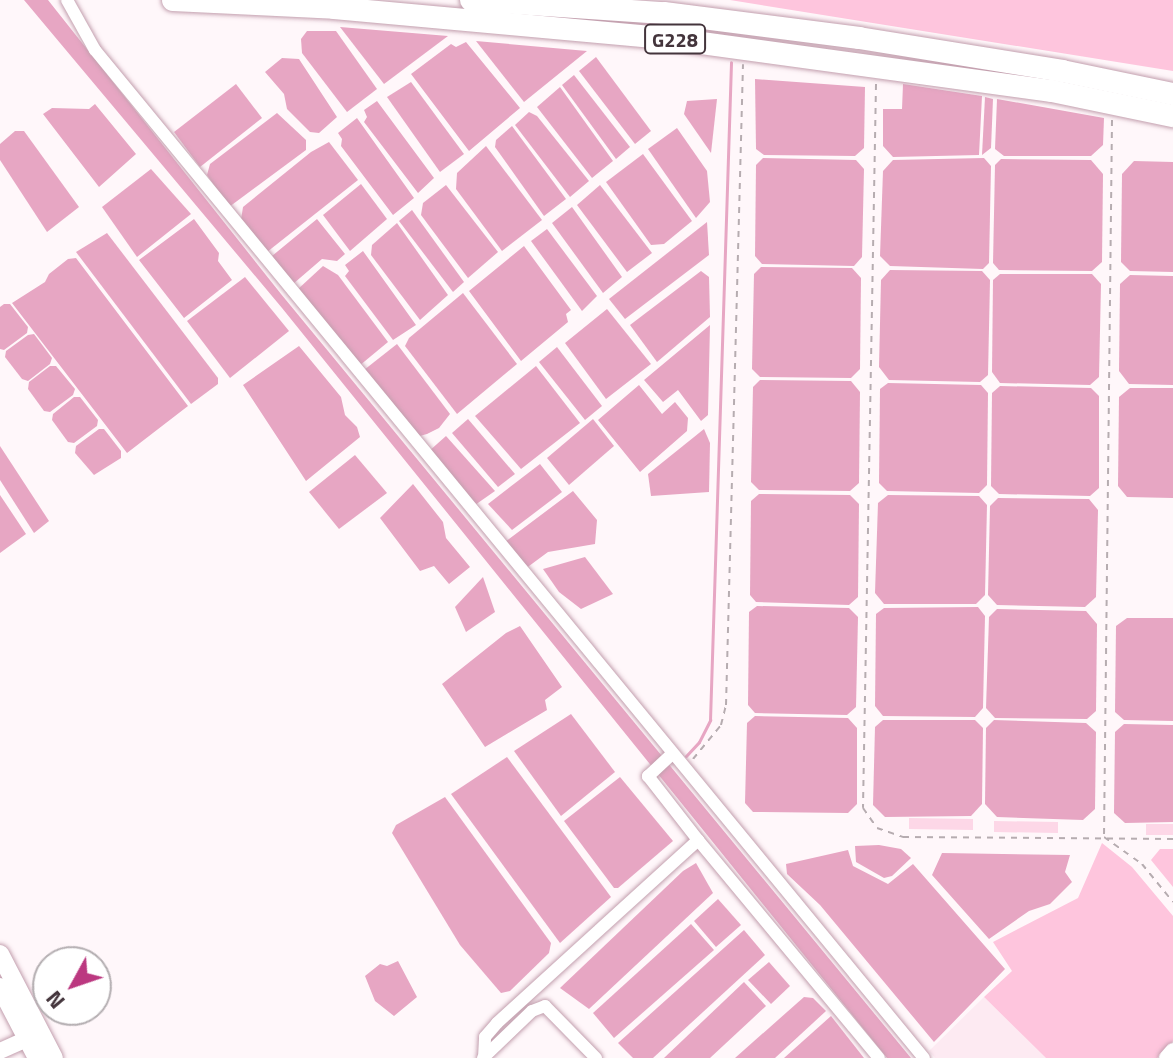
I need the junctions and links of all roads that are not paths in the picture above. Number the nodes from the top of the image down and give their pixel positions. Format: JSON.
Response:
{"nodes":[{"id":1,"x":67,"y":0,"type":"edge"},
{"id":2,"x":173,"y":0,"type":"edge"},
{"id":3,"x":471,"y":0,"type":"edge"},
{"id":4,"x":646,"y":12,"type":"junction"},
{"id":5,"x":808,"y":31,"type":"junction"},
{"id":6,"x":643,"y":36,"type":"junction"},
{"id":7,"x":804,"y":57,"type":"junction"},
{"id":8,"x":1173,"y":94,"type":"edge"},
{"id":9,"x":1173,"y":116,"type":"edge"},
{"id":10,"x":672,"y":754,"type":"junction"},
{"id":11,"x":698,"y":840,"type":"junction"},
{"id":12,"x":0,"y":954,"type":"edge"},
{"id":13,"x":0,"y":987,"type":"edge"},
{"id":14,"x":20,"y":1042,"type":"dead end"},
{"id":15,"x":0,"y":1051,"type":"edge"},
{"id":16,"x":1173,"y":1051,"type":"edge"},
{"id":17,"x":37,"y":1058,"type":"edge"},
{"id":18,"x":54,"y":1058,"type":"edge"},
{"id":19,"x":484,"y":1058,"type":"edge"},
{"id":20,"x":596,"y":1058,"type":"edge"},
{"id":21,"x":879,"y":1058,"type":"edge"},
{"id":22,"x":924,"y":1058,"type":"edge"},
{"id":23,"x":1167,"y":1058,"type":"edge"}],
"edges":[{"from":1,"to":10,"type":"street"},
{"from":2,"to":6,"type":"highway","number":"G228"},
{"from":3,"to":4,"type":"highway","number":"G228"},
{"from":4,"to":5,"type":"highway","number":"G228"},
{"from":4,"to":6,"type":"highway"},
{"from":5,"to":7,"type":"highway"},
{"from":5,"to":8,"type":"highway","number":"G228"},
{"from":6,"to":7,"type":"highway","number":"G228"},
{"from":7,"to":9,"type":"highway","number":"G228"},
{"from":10,"to":11,"type":"street"},
{"from":10,"to":22,"type":"street"},
{"from":11,"to":19,"type":"street"},
{"from":11,"to":21,"type":"street"},
{"from":12,"to":18,"type":"main road"},
{"from":13,"to":17,"type":"main road"},
{"from":14,"to":15,"type":"main road"},
{"from":16,"to":23,"type":"main road"},
{"from":19,"to":20,"type":"street"}]}
